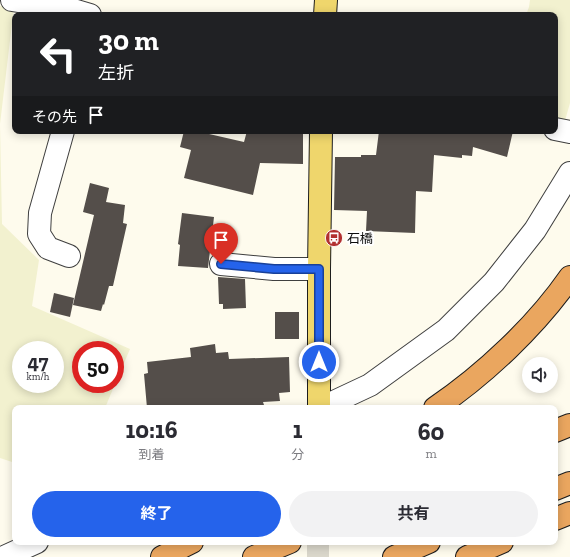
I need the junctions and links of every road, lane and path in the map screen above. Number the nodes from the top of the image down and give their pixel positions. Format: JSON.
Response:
{"nodes":[{"id":1,"x":12,"y":0,"type":"edge"},
{"id":2,"x":326,"y":0,"type":"edge"},
{"id":3,"x":79,"y":8,"type":"edge"},
{"id":4,"x":325,"y":12,"type":"edge"},
{"id":5,"x":558,"y":130,"type":"edge"},
{"id":6,"x":570,"y":132,"type":"edge"},
{"id":7,"x":62,"y":134,"type":"edge"},
{"id":8,"x":321,"y":134,"type":"edge"},
{"id":9,"x":570,"y":172,"type":"edge"},
{"id":10,"x":69,"y":256,"type":"dead end"},
{"id":11,"x":221,"y":264,"type":"dead end"},
{"id":12,"x":319,"y":269,"type":"junction"},
{"id":13,"x":570,"y":277,"type":"edge"},
{"id":14,"x":320,"y":405,"type":"edge"},
{"id":15,"x":327,"y":405,"type":"edge"},
{"id":16,"x":439,"y":405,"type":"edge"},
{"id":17,"x":570,"y":425,"type":"edge"},
{"id":18,"x":558,"y":430,"type":"edge"},
{"id":19,"x":570,"y":483,"type":"edge"},
{"id":20,"x":558,"y":488,"type":"edge"},
{"id":21,"x":570,"y":513,"type":"edge"},
{"id":22,"x":558,"y":518,"type":"edge"},
{"id":23,"x":30,"y":545,"type":"edge"},
{"id":24,"x":186,"y":545,"type":"edge"},
{"id":25,"x":283,"y":545,"type":"edge"},
{"id":26,"x":422,"y":545,"type":"edge"},
{"id":27,"x":495,"y":545,"type":"edge"},
{"id":28,"x":4,"y":557,"type":"edge"},
{"id":29,"x":162,"y":557,"type":"edge"},
{"id":30,"x":254,"y":557,"type":"edge"},
{"id":31,"x":394,"y":557,"type":"edge"},
{"id":32,"x":467,"y":557,"type":"edge"}],
"edges":[{"from":1,"to":3,"type":"street"},
{"from":2,"to":4,"type":"main road"},
{"from":5,"to":6,"type":"street"},
{"from":7,"to":10,"type":"street"},
{"from":8,"to":12,"type":"main road"},
{"from":9,"to":15,"type":"street"},
{"from":11,"to":12,"type":"street"},
{"from":12,"to":14,"type":"main road"},
{"from":13,"to":16,"type":"highway"},
{"from":17,"to":18,"type":"highway"},
{"from":19,"to":20,"type":"highway"},
{"from":21,"to":22,"type":"highway"},
{"from":23,"to":28,"type":"street"},
{"from":24,"to":29,"type":"highway"},
{"from":25,"to":30,"type":"highway"},
{"from":26,"to":31,"type":"highway"},
{"from":27,"to":32,"type":"highway"}]}
